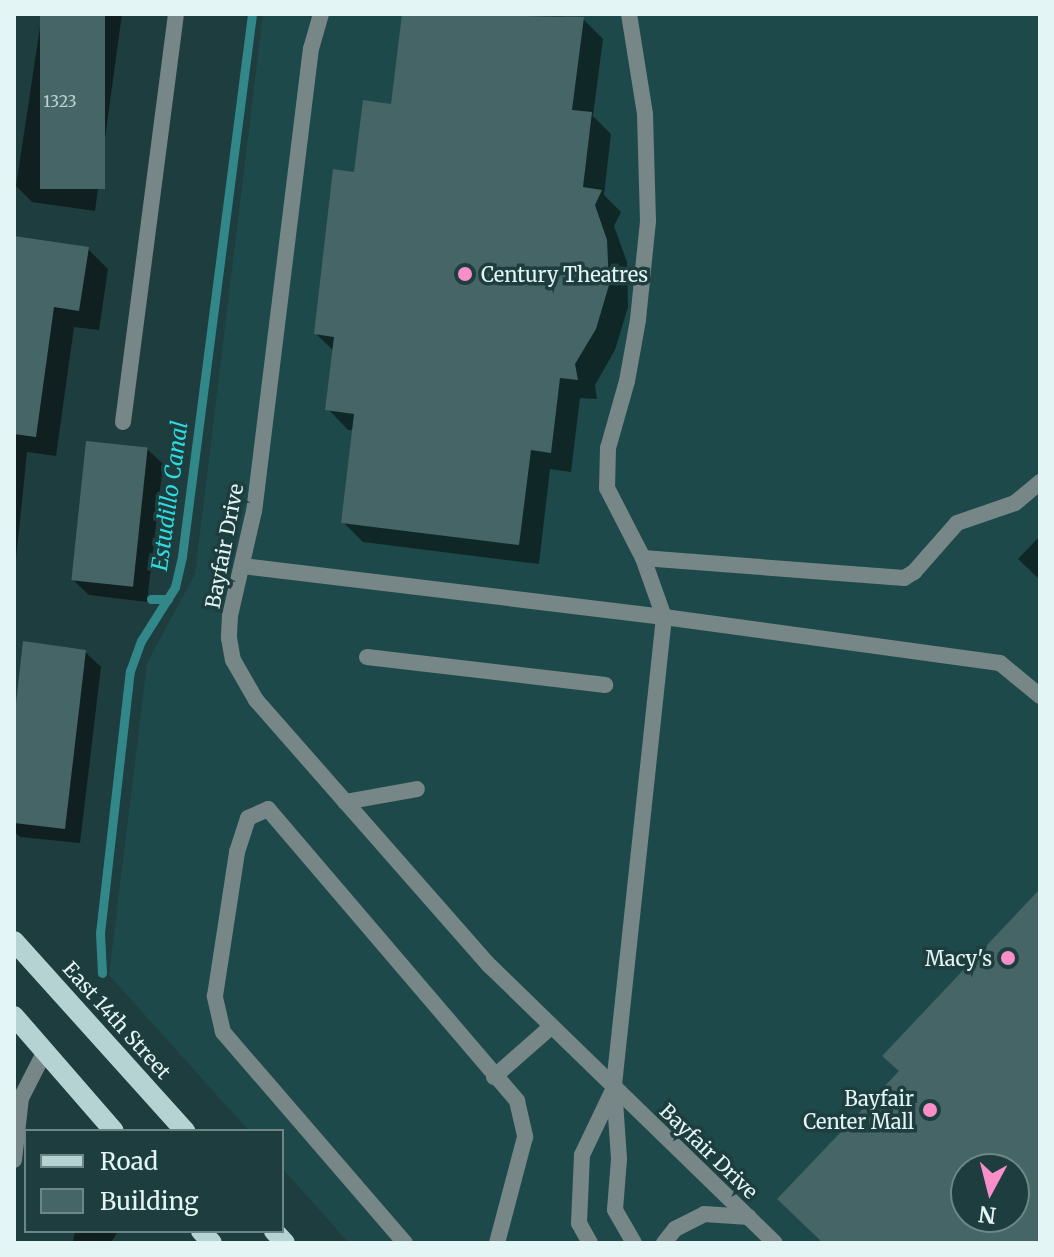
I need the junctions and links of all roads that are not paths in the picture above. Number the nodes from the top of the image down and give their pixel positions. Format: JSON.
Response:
{"nodes":[{"id":1,"x":176,"y":14,"type":"edge"},
{"id":2,"x":321,"y":14,"type":"edge"},
{"id":3,"x":629,"y":14,"type":"edge"},
{"id":4,"x":123,"y":422,"type":"dead end"},
{"id":5,"x":1040,"y":482,"type":"edge"},
{"id":6,"x":643,"y":558,"type":"junction"},
{"id":7,"x":243,"y":566,"type":"junction"},
{"id":8,"x":664,"y":617,"type":"junction"},
{"id":9,"x":367,"y":657,"type":"dead end"},
{"id":10,"x":605,"y":685,"type":"dead end"},
{"id":11,"x":1040,"y":696,"type":"edge"},
{"id":12,"x":417,"y":789,"type":"dead end"},
{"id":13,"x":345,"y":802,"type":"junction"},
{"id":14,"x":14,"y":941,"type":"edge"},
{"id":15,"x":14,"y":1016,"type":"edge"},
{"id":16,"x":551,"y":1027,"type":"junction"},
{"id":17,"x":45,"y":1051,"type":"junction"},
{"id":18,"x":494,"y":1077,"type":"junction"},
{"id":19,"x":614,"y":1087,"type":"junction"},
{"id":20,"x":112,"y":1129,"type":"edge"},
{"id":21,"x":183,"y":1129,"type":"edge"},
{"id":22,"x":14,"y":1160,"type":"edge"},
{"id":23,"x":749,"y":1217,"type":"junction"},
{"id":24,"x":405,"y":1243,"type":"edge"},
{"id":25,"x":497,"y":1243,"type":"edge"},
{"id":26,"x":590,"y":1243,"type":"edge"},
{"id":27,"x":634,"y":1243,"type":"edge"},
{"id":28,"x":664,"y":1243,"type":"edge"},
{"id":29,"x":775,"y":1243,"type":"edge"}],
"edges":[{"from":1,"to":4,"type":"lane"},
{"from":2,"to":7,"type":"lane","name":"Bayfair Drive"},
{"from":3,"to":6,"type":"lane"},
{"from":5,"to":6,"type":"lane"},
{"from":6,"to":8,"type":"lane"},
{"from":7,"to":8,"type":"lane"},
{"from":7,"to":13,"type":"lane","name":"Bayfair Drive"},
{"from":8,"to":11,"type":"lane"},
{"from":8,"to":19,"type":"lane"},
{"from":9,"to":10,"type":"lane"},
{"from":12,"to":13,"type":"lane"},
{"from":13,"to":16,"type":"lane","name":"Bayfair Drive"},
{"from":14,"to":21,"type":"main road","name":"East 14th Street"},
{"from":15,"to":17,"type":"main road"},
{"from":16,"to":18,"type":"lane"},
{"from":16,"to":19,"type":"lane","name":"Bayfair Drive"},
{"from":17,"to":20,"type":"main road"},
{"from":17,"to":22,"type":"lane"},
{"from":18,"to":24,"type":"lane"},
{"from":18,"to":25,"type":"lane"},
{"from":19,"to":23,"type":"lane","name":"Bayfair Drive"},
{"from":19,"to":26,"type":"lane"},
{"from":19,"to":27,"type":"lane"},
{"from":23,"to":28,"type":"lane"},
{"from":23,"to":29,"type":"lane","name":"Bayfair Drive"}]}
